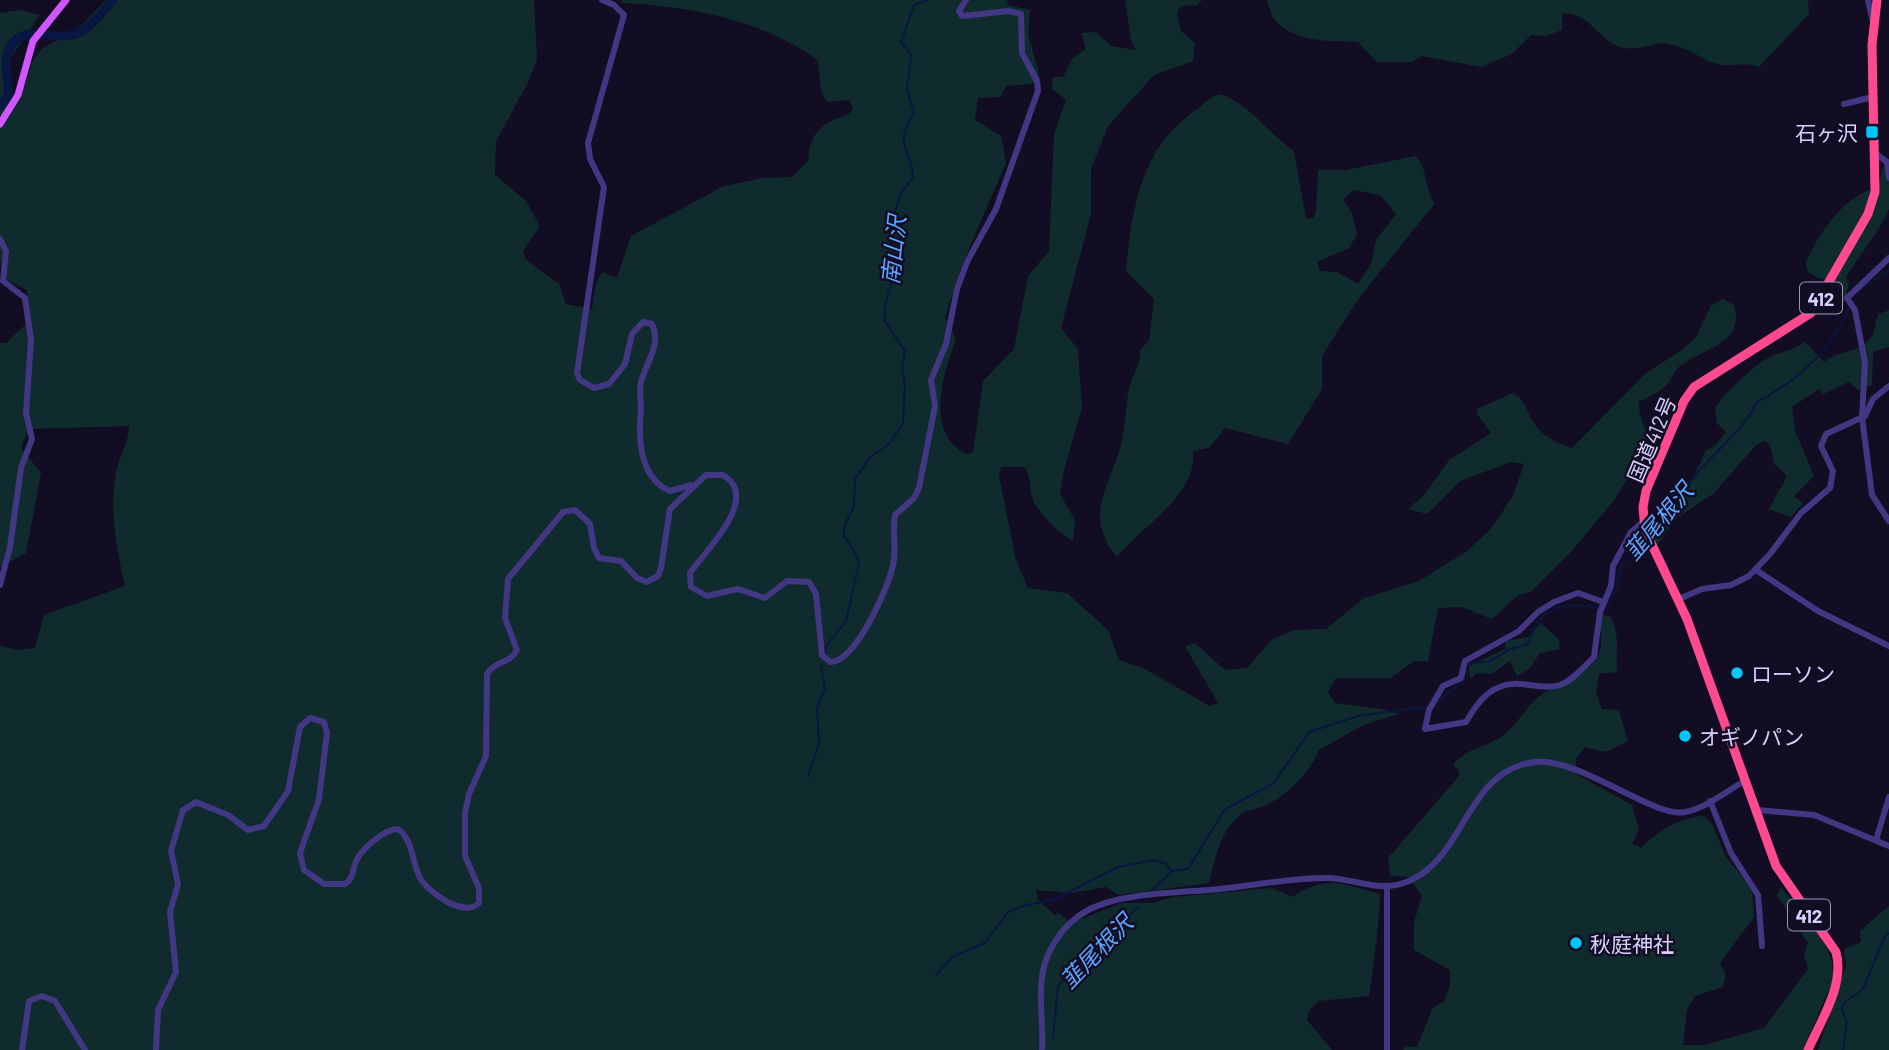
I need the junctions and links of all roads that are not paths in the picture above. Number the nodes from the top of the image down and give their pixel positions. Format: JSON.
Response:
{"nodes":[{"id":1,"x":66,"y":0,"type":"edge"},
{"id":2,"x":602,"y":0,"type":"edge"},
{"id":3,"x":966,"y":0,"type":"edge"},
{"id":4,"x":1868,"y":0,"type":"edge"},
{"id":5,"x":1877,"y":0,"type":"edge"},
{"id":6,"x":1873,"y":22,"type":"junction"},
{"id":7,"x":1873,"y":97,"type":"junction"},
{"id":8,"x":1844,"y":104,"type":"dead end"},
{"id":9,"x":0,"y":124,"type":"edge"},
{"id":10,"x":1875,"y":153,"type":"junction"},
{"id":11,"x":1889,"y":178,"type":"edge"},
{"id":12,"x":0,"y":239,"type":"edge"},
{"id":13,"x":1888,"y":261,"type":"edge"},
{"id":14,"x":1889,"y":386,"type":"edge"},
{"id":15,"x":1862,"y":417,"type":"junction"},
{"id":16,"x":696,"y":483,"type":"junction"},
{"id":17,"x":1889,"y":521,"type":"edge"},
{"id":18,"x":1644,"y":526,"type":"junction"},
{"id":19,"x":1756,"y":570,"type":"junction"},
{"id":20,"x":0,"y":585,"type":"edge"},
{"id":21,"x":1679,"y":599,"type":"junction"},
{"id":22,"x":1603,"y":601,"type":"junction"},
{"id":23,"x":1889,"y":646,"type":"edge"},
{"id":24,"x":1746,"y":780,"type":"junction"},
{"id":25,"x":1889,"y":797,"type":"edge"},
{"id":26,"x":1710,"y":801,"type":"junction"},
{"id":27,"x":1757,"y":810,"type":"junction"},
{"id":28,"x":1876,"y":840,"type":"junction"},
{"id":29,"x":1889,"y":846,"type":"edge"},
{"id":30,"x":1387,"y":887,"type":"junction"},
{"id":31,"x":1762,"y":946,"type":"dead end"},
{"id":32,"x":22,"y":1050,"type":"edge"},
{"id":33,"x":85,"y":1050,"type":"edge"},
{"id":34,"x":156,"y":1050,"type":"edge"},
{"id":35,"x":1042,"y":1050,"type":"edge"},
{"id":36,"x":1387,"y":1050,"type":"edge"},
{"id":37,"x":1808,"y":1050,"type":"edge"}],
"edges":[{"from":1,"to":9,"type":"main road"},
{"from":2,"to":16,"type":"street"},
{"from":3,"to":16,"type":"street"},
{"from":4,"to":6,"type":"street"},
{"from":5,"to":6,"type":"highway","name":"国道412号","number":"412"},
{"from":6,"to":7,"type":"highway","name":"国道412号","number":"412"},
{"from":7,"to":8,"type":"street"},
{"from":7,"to":10,"type":"highway","name":"国道412号","number":"412"},
{"from":10,"to":11,"type":"street"},
{"from":10,"to":18,"type":"highway","name":"国道412号","number":"412"},
{"from":12,"to":20,"type":"street"},
{"from":13,"to":15,"type":"street"},
{"from":14,"to":15,"type":"street"},
{"from":15,"to":17,"type":"street"},
{"from":15,"to":19,"type":"street"},
{"from":16,"to":34,"type":"street"},
{"from":18,"to":21,"type":"highway","number":"412"},
{"from":18,"to":22,"type":"street"},
{"from":19,"to":21,"type":"street"},
{"from":19,"to":23,"type":"street"},
{"from":21,"to":24,"type":"highway","number":"412"},
{"from":22,"to":22,"type":"street"},
{"from":24,"to":26,"type":"street"},
{"from":24,"to":27,"type":"highway","number":"412"},
{"from":25,"to":28,"type":"street"},
{"from":26,"to":30,"type":"street"},
{"from":26,"to":31,"type":"street"},
{"from":27,"to":28,"type":"street"},
{"from":27,"to":37,"type":"highway","number":"412"},
{"from":28,"to":29,"type":"street"},
{"from":30,"to":35,"type":"street"},
{"from":30,"to":36,"type":"street"},
{"from":32,"to":33,"type":"street"}]}
